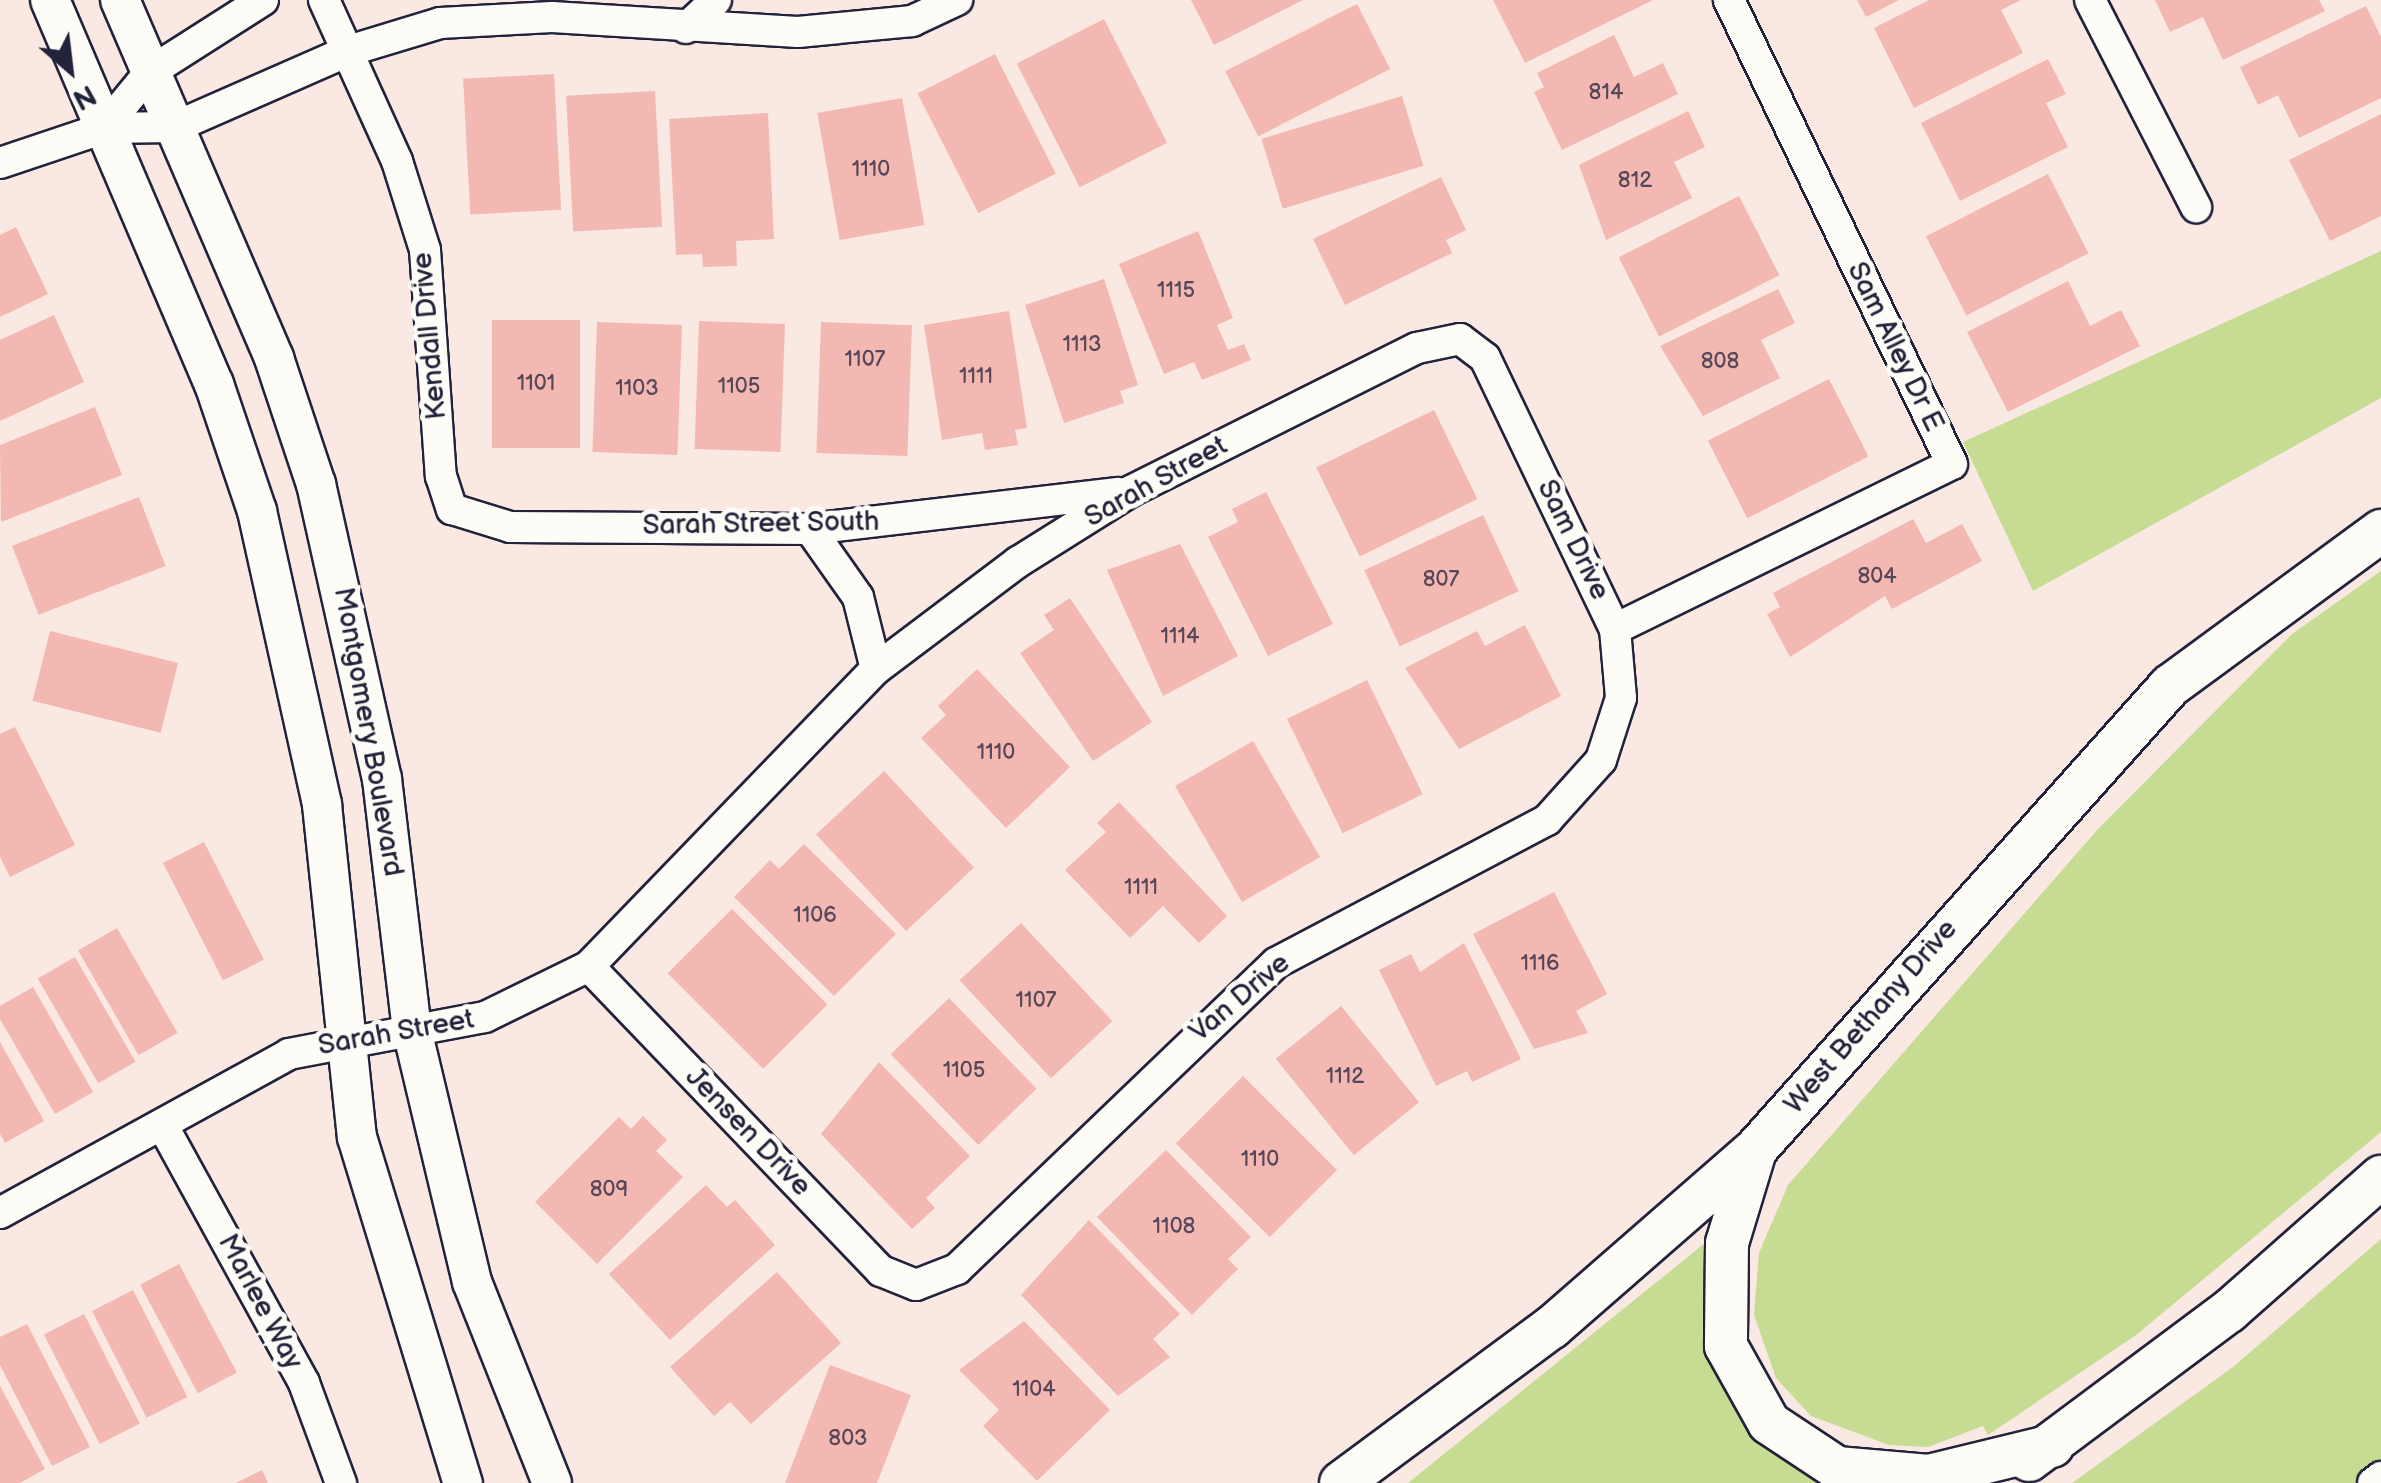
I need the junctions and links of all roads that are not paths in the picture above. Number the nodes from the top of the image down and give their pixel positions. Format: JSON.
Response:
{"nodes":[{"id":1,"x":50,"y":0,"type":"edge"},
{"id":2,"x":120,"y":0,"type":"edge"},
{"id":3,"x":263,"y":0,"type":"edge"},
{"id":4,"x":324,"y":0,"type":"edge"},
{"id":5,"x":716,"y":0,"type":"edge"},
{"id":6,"x":1729,"y":0,"type":"edge"},
{"id":7,"x":2090,"y":0,"type":"edge"},
{"id":8,"x":934,"y":4,"type":"edge"},
{"id":9,"x":686,"y":28,"type":"junction"},
{"id":10,"x":348,"y":51,"type":"junction"},
{"id":11,"x":150,"y":72,"type":"junction"},
{"id":12,"x":175,"y":127,"type":"junction"},
{"id":13,"x":104,"y":128,"type":"junction"},
{"id":14,"x":0,"y":163,"type":"edge"},
{"id":15,"x":2196,"y":208,"type":"dead end"},
{"id":16,"x":1460,"y":339,"type":"joint"},
{"id":17,"x":1130,"y":491,"type":"junction"},
{"id":18,"x":452,"y":510,"type":"joint"},
{"id":19,"x":810,"y":529,"type":"junction"},
{"id":20,"x":2381,"y":530,"type":"edge"},
{"id":21,"x":1615,"y":629,"type":"junction"},
{"id":22,"x":876,"y":669,"type":"junction"},
{"id":23,"x":1601,"y":760,"type":"joint"},
{"id":24,"x":589,"y":966,"type":"junction"},
{"id":25,"x":412,"y":1030,"type":"junction"},
{"id":26,"x":346,"y":1038,"type":"junction"},
{"id":27,"x":164,"y":1128,"type":"junction"},
{"id":28,"x":1755,"y":1150,"type":"junction"},
{"id":29,"x":2381,"y":1177,"type":"edge"},
{"id":30,"x":0,"y":1213,"type":"edge"},
{"id":31,"x":916,"y":1285,"type":"joint"},
{"id":32,"x":2052,"y":1446,"type":"junction"},
{"id":33,"x":2381,"y":1477,"type":"edge"},
{"id":34,"x":341,"y":1483,"type":"edge"},
{"id":35,"x":462,"y":1483,"type":"edge"},
{"id":36,"x":552,"y":1483,"type":"edge"},
{"id":37,"x":1341,"y":1483,"type":"edge"},
{"id":38,"x":1990,"y":1483,"type":"edge"},
{"id":39,"x":2374,"y":1483,"type":"edge"}],
"edges":[{"from":1,"to":13,"type":"street","name":"Montgomery Boulevard"},
{"from":2,"to":11,"type":"street","name":"Montgomery Boulevard"},
{"from":3,"to":11,"type":"street"},
{"from":4,"to":10,"type":"street","name":"Kendall Drive"},
{"from":5,"to":9,"type":"street"},
{"from":6,"to":21,"type":"street","name":"Sam Alley Dr E"},
{"from":7,"to":15,"type":"street"},
{"from":8,"to":9,"type":"street"},
{"from":9,"to":10,"type":"street"},
{"from":10,"to":12,"type":"street"},
{"from":10,"to":18,"type":"street","name":"Kendall Drive"},
{"from":11,"to":12,"type":"street","name":"Montgomery Boulevard"},
{"from":11,"to":13,"type":"street"},
{"from":12,"to":13,"type":"street"},
{"from":12,"to":25,"type":"street","name":"Montgomery Boulevard"},
{"from":13,"to":14,"type":"street"},
{"from":13,"to":26,"type":"street","name":"Montgomery Boulevard"},
{"from":16,"to":17,"type":"street","name":"Sarah Street"},
{"from":16,"to":21,"type":"street","name":"Sam Drive"},
{"from":17,"to":19,"type":"street","name":"Sarah Street South"},
{"from":17,"to":22,"type":"street","name":"Sarah Street"},
{"from":18,"to":19,"type":"street","name":"Sarah Street South"},
{"from":19,"to":22,"type":"street"},
{"from":20,"to":28,"type":"main road","name":"West Bethany Drive"},
{"from":21,"to":23,"type":"street","name":"Sam Drive"},
{"from":22,"to":24,"type":"street","name":"Sarah Street"},
{"from":23,"to":31,"type":"street","name":"Van Drive"},
{"from":24,"to":25,"type":"street","name":"Sarah Street"},
{"from":24,"to":31,"type":"street","name":"Jensen Drive"},
{"from":25,"to":26,"type":"street","name":"Sarah Street"},
{"from":25,"to":36,"type":"street","name":"Montgomery Boulevard"},
{"from":26,"to":27,"type":"street","name":"Sarah Street"},
{"from":26,"to":35,"type":"street","name":"Montgomery Boulevard"},
{"from":27,"to":30,"type":"street","name":"Sarah Street"},
{"from":27,"to":34,"type":"street","name":"Marlee Way"},
{"from":28,"to":32,"type":"main road"},
{"from":28,"to":37,"type":"main road","name":"West Bethany Drive"},
{"from":29,"to":32,"type":"main road"},
{"from":32,"to":38,"type":"main road"},
{"from":33,"to":39,"type":"street"}]}
